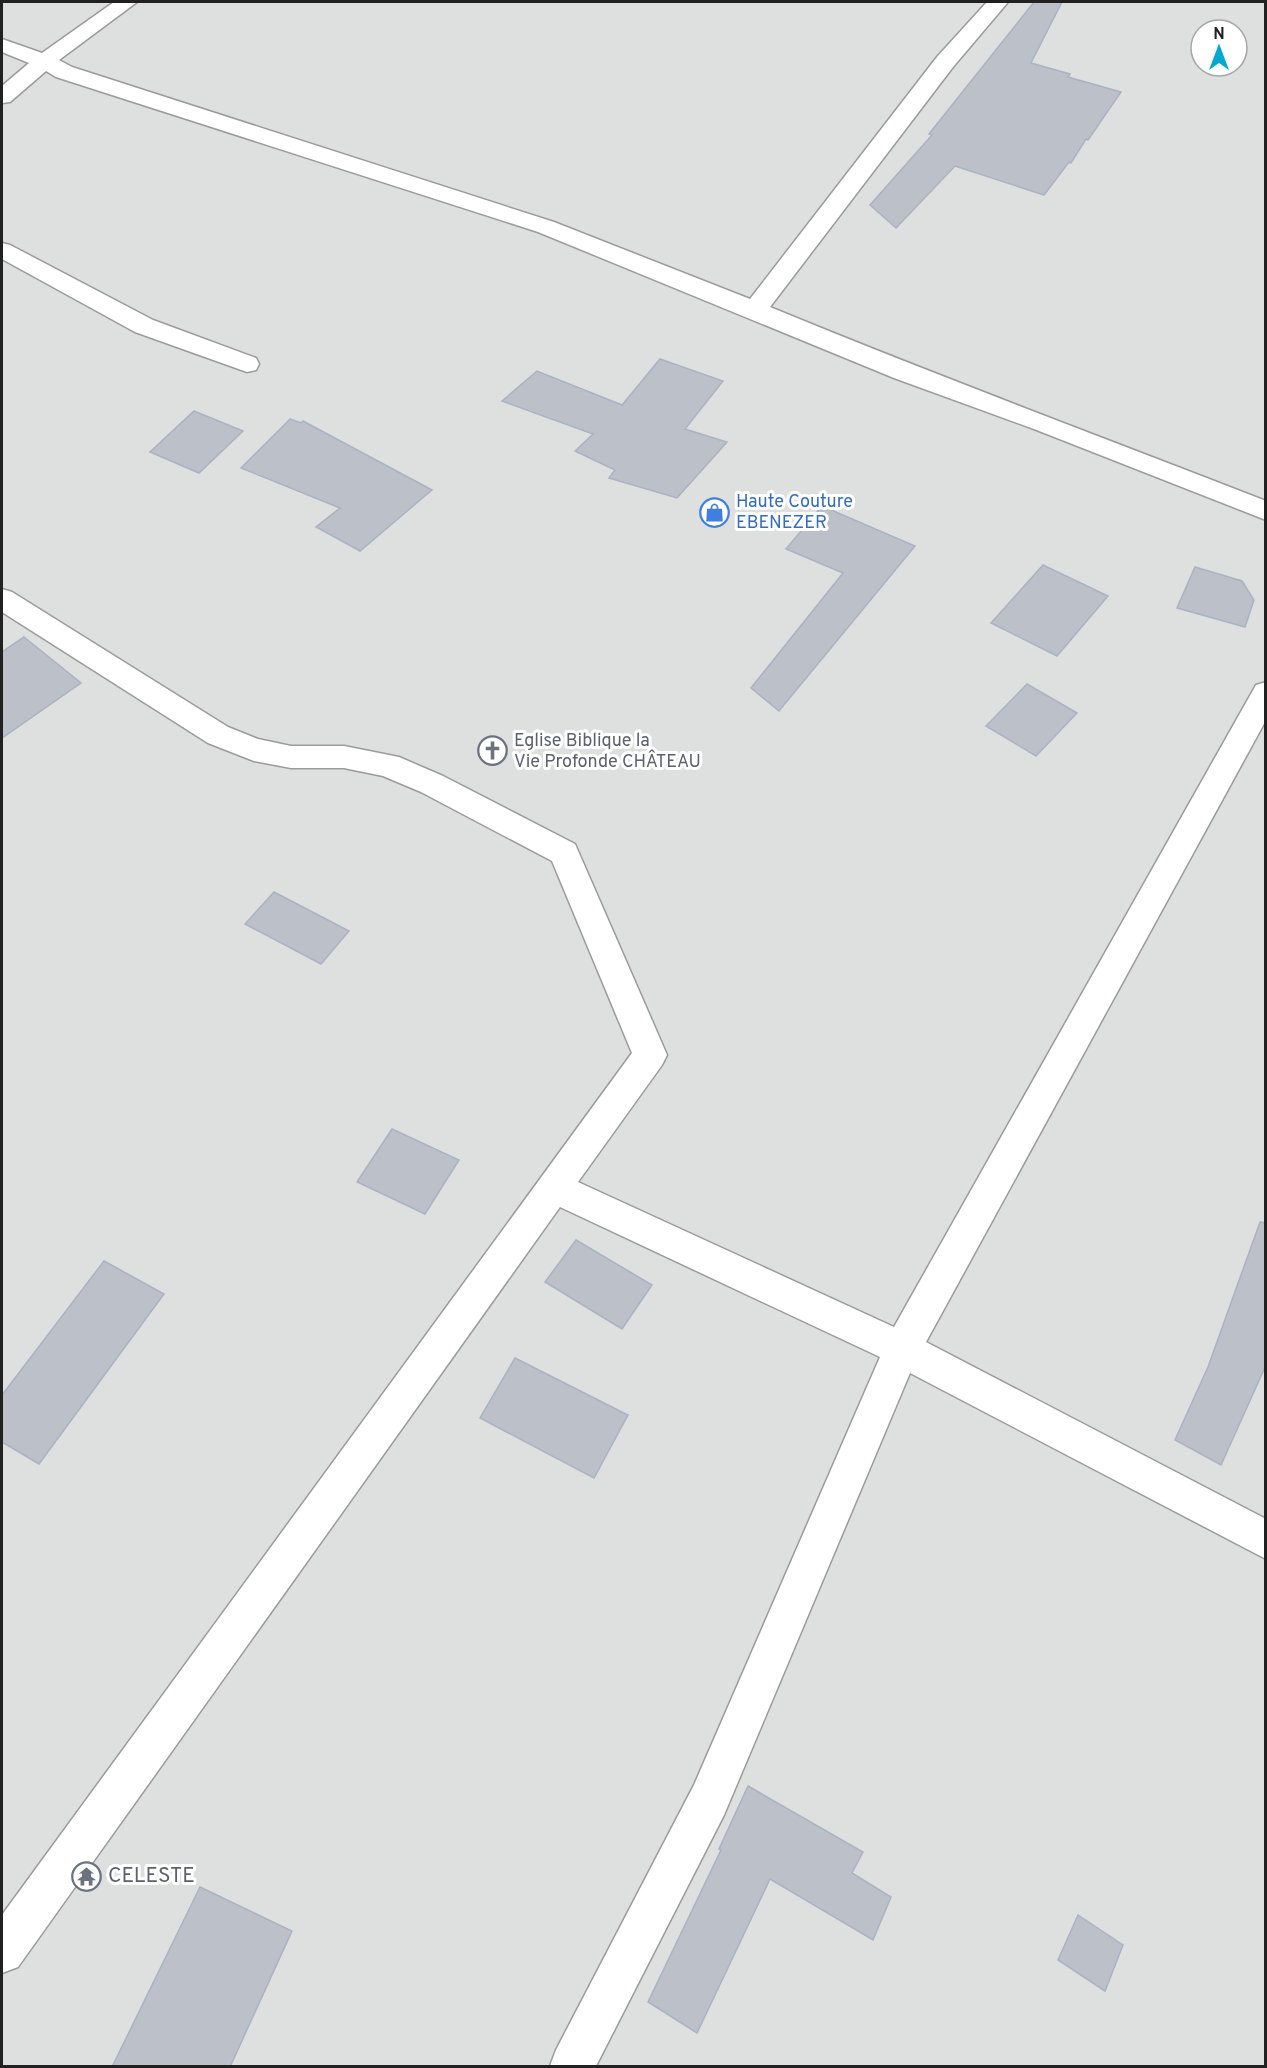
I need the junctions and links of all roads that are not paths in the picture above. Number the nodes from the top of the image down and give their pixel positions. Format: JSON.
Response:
{"nodes":[{"id":1,"x":127,"y":2,"type":"edge"},
{"id":2,"x":998,"y":2,"type":"edge"},
{"id":3,"x":2,"y":45,"type":"edge"},
{"id":4,"x":44,"y":61,"type":"junction"},
{"id":5,"x":2,"y":98,"type":"edge"},
{"id":6,"x":2,"y":250,"type":"edge"},
{"id":7,"x":755,"y":310,"type":"junction"},
{"id":8,"x":247,"y":364,"type":"dead end"},
{"id":9,"x":1266,"y":511,"type":"edge"},
{"id":10,"x":2,"y":599,"type":"edge"},
{"id":11,"x":1266,"y":693,"type":"edge"},
{"id":12,"x":555,"y":1188,"type":"junction"},
{"id":13,"x":902,"y":1349,"type":"junction"},
{"id":14,"x":1266,"y":1540,"type":"edge"},
{"id":15,"x":2,"y":1952,"type":"edge"},
{"id":16,"x":572,"y":2067,"type":"edge"}],
"edges":[{"from":1,"to":4,"type":"street"},
{"from":2,"to":7,"type":"street"},
{"from":3,"to":4,"type":"street"},
{"from":4,"to":5,"type":"street"},
{"from":4,"to":7,"type":"street"},
{"from":6,"to":8,"type":"street"},
{"from":7,"to":9,"type":"street"},
{"from":10,"to":12,"type":"street"},
{"from":11,"to":13,"type":"street"},
{"from":12,"to":13,"type":"street"},
{"from":12,"to":15,"type":"street"},
{"from":13,"to":14,"type":"street"},
{"from":13,"to":16,"type":"street"}]}
